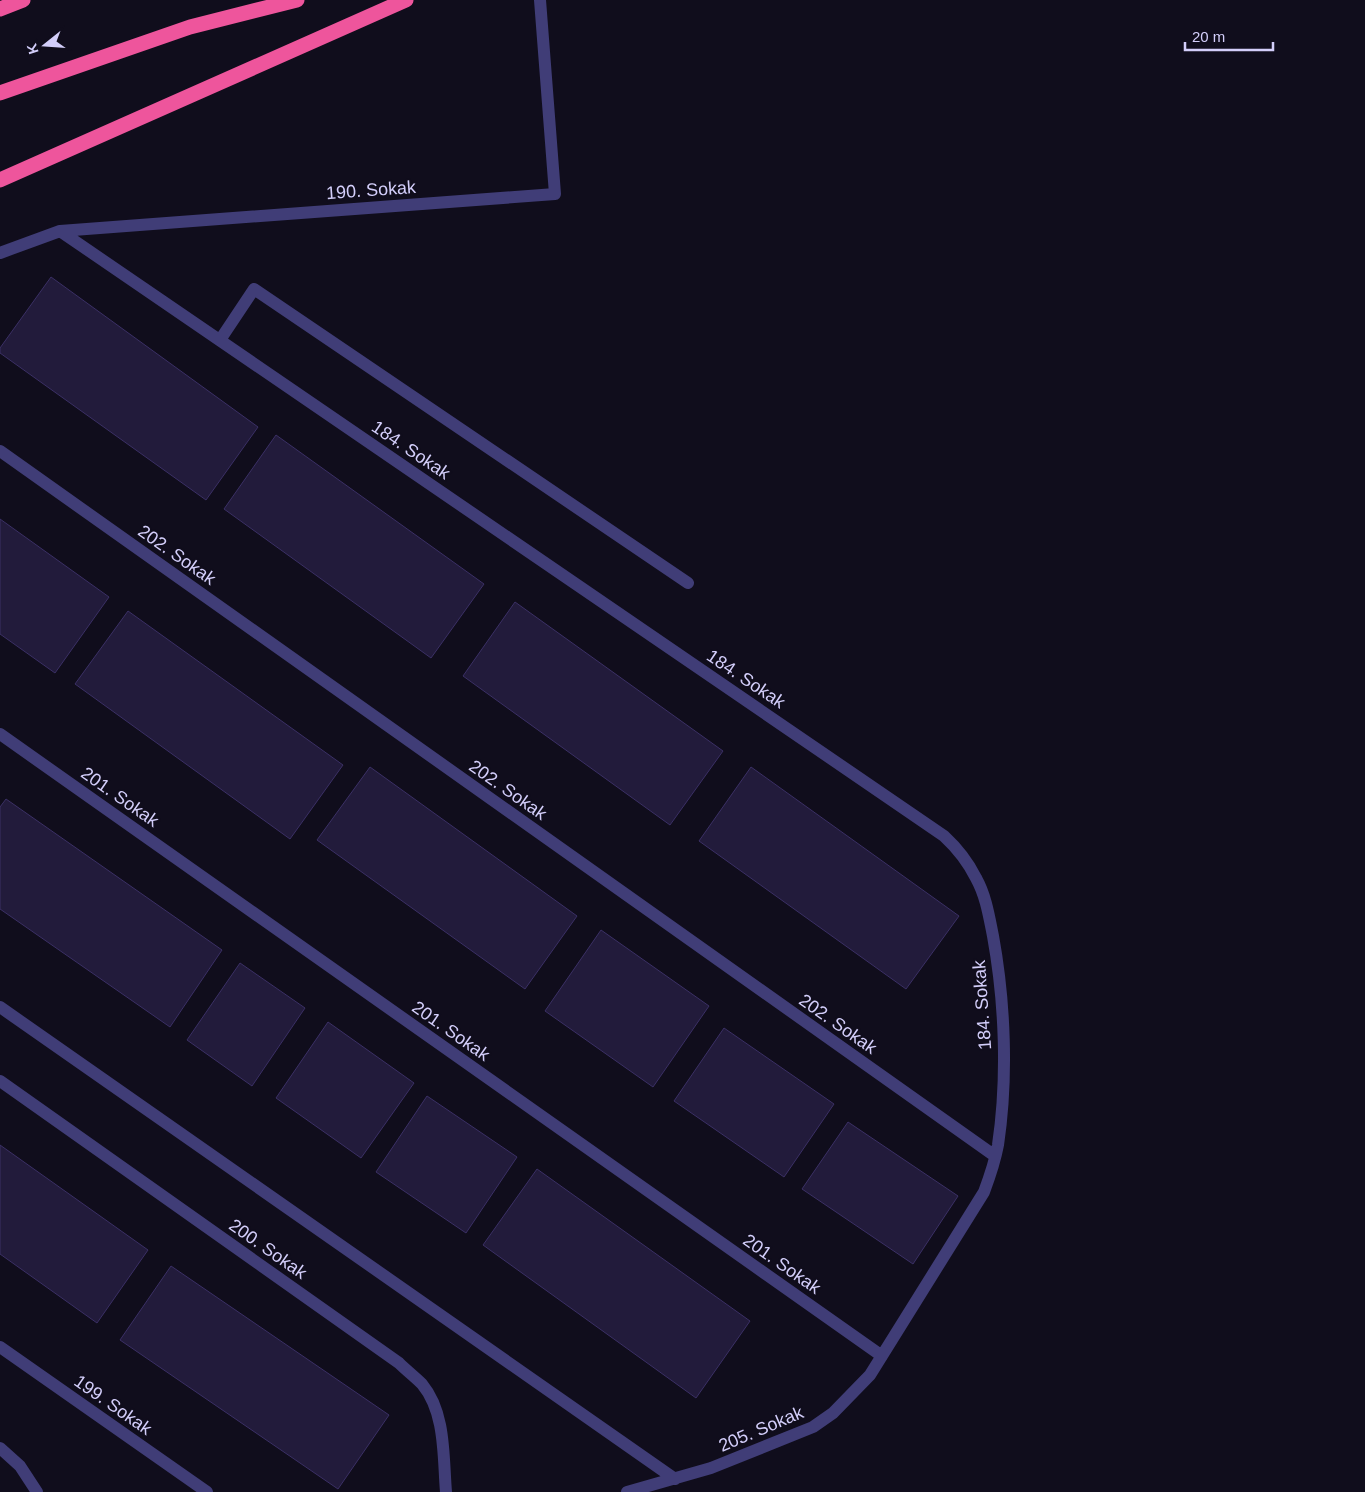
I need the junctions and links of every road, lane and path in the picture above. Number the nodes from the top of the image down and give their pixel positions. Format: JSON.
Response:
{"nodes":[{"id":1,"x":23,"y":0,"type":"edge"},
{"id":2,"x":297,"y":0,"type":"edge"},
{"id":3,"x":406,"y":0,"type":"edge"},
{"id":4,"x":540,"y":0,"type":"edge"},
{"id":5,"x":0,"y":9,"type":"edge"},
{"id":6,"x":0,"y":93,"type":"edge"},
{"id":7,"x":0,"y":180,"type":"edge"},
{"id":8,"x":60,"y":231,"type":"junction"},
{"id":9,"x":0,"y":253,"type":"edge"},
{"id":10,"x":220,"y":340,"type":"junction"},
{"id":11,"x":0,"y":452,"type":"edge"},
{"id":12,"x":688,"y":583,"type":"dead end"},
{"id":13,"x":0,"y":734,"type":"edge"},
{"id":14,"x":0,"y":1007,"type":"edge"},
{"id":15,"x":0,"y":1081,"type":"edge"},
{"id":16,"x":995,"y":1156,"type":"junction"},
{"id":17,"x":0,"y":1347,"type":"edge"},
{"id":18,"x":882,"y":1356,"type":"junction"},
{"id":19,"x":0,"y":1448,"type":"edge"},
{"id":20,"x":675,"y":1479,"type":"junction"},
{"id":21,"x":37,"y":1492,"type":"edge"},
{"id":22,"x":207,"y":1492,"type":"edge"},
{"id":23,"x":446,"y":1492,"type":"edge"},
{"id":24,"x":627,"y":1492,"type":"edge"}],
"edges":[{"from":1,"to":5,"type":"highway"},
{"from":2,"to":6,"type":"highway"},
{"from":3,"to":7,"type":"highway"},
{"from":4,"to":8,"type":"street","name":"190. Sokak"},
{"from":8,"to":9,"type":"street","name":"190. Sokak"},
{"from":8,"to":10,"type":"street","name":"184. Sokak"},
{"from":10,"to":12,"type":"street"},
{"from":10,"to":16,"type":"street","name":"184. Sokak"},
{"from":11,"to":16,"type":"street","name":"202. Sokak"},
{"from":13,"to":18,"type":"street","name":"201. Sokak"},
{"from":14,"to":20,"type":"street"},
{"from":15,"to":23,"type":"street","name":"200. Sokak"},
{"from":16,"to":18,"type":"street","name":"184. Sokak"},
{"from":17,"to":22,"type":"street","name":"199. Sokak"},
{"from":18,"to":20,"type":"street","name":"205. Sokak"},
{"from":19,"to":21,"type":"street"},
{"from":20,"to":24,"type":"street","name":"205. Sokak"}]}
